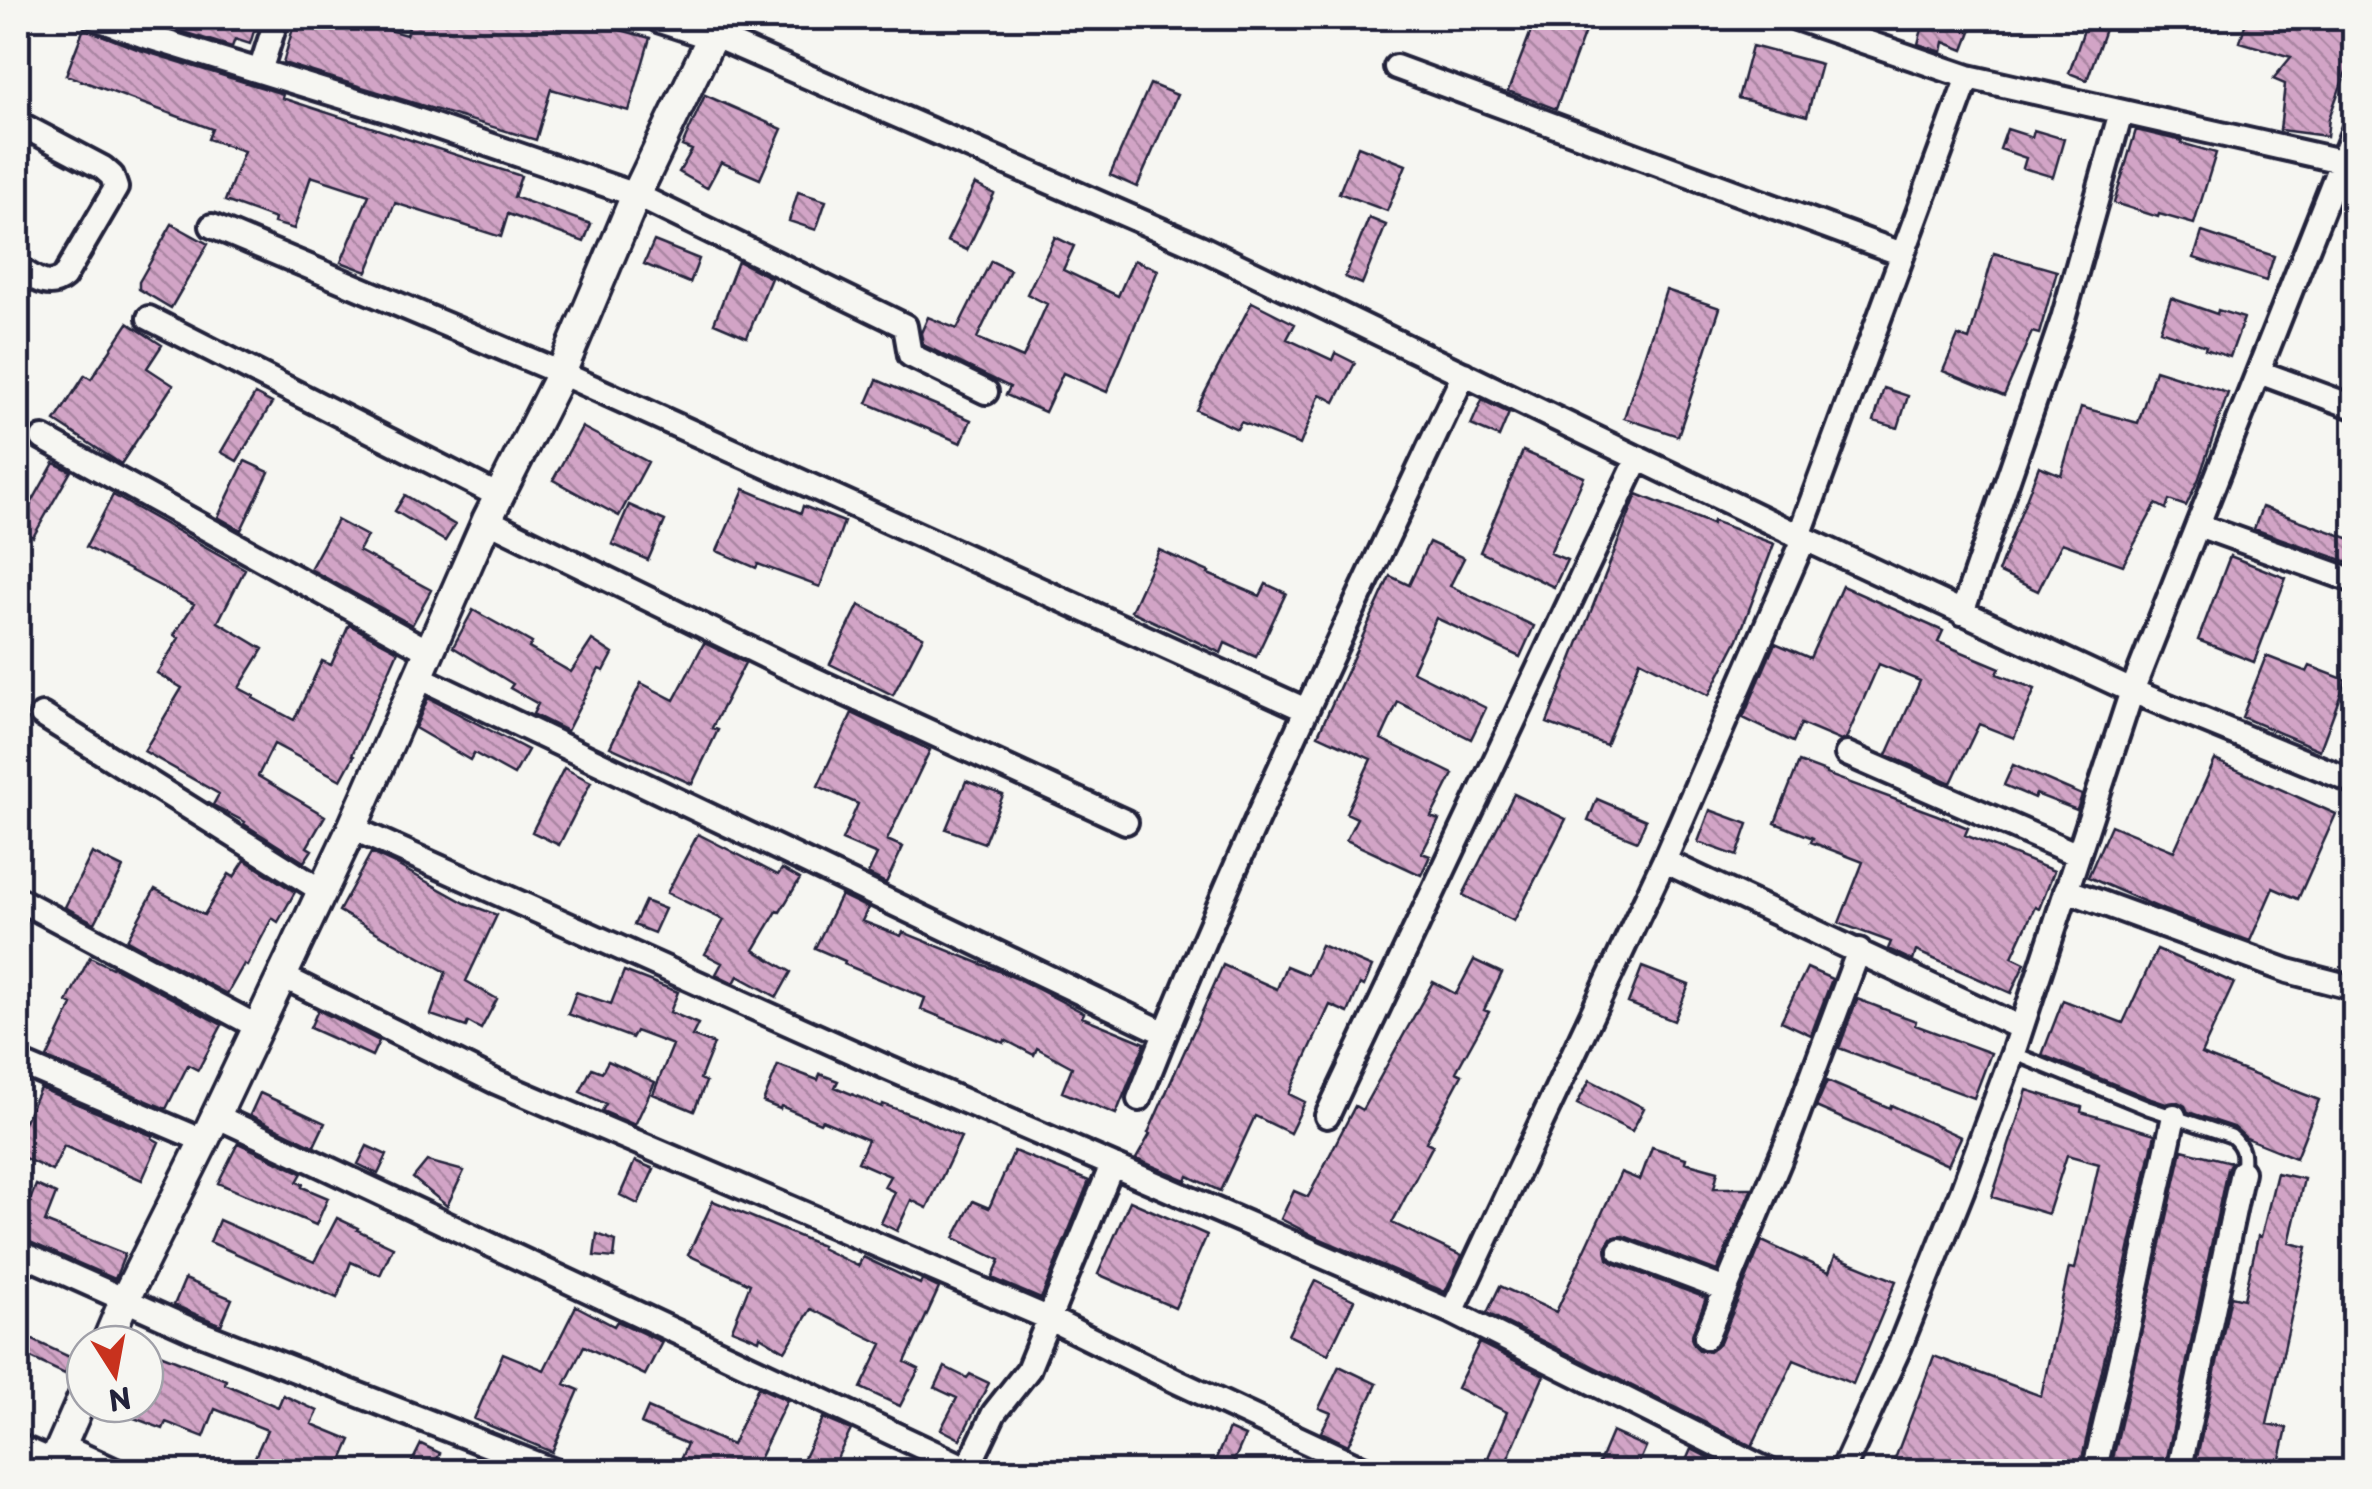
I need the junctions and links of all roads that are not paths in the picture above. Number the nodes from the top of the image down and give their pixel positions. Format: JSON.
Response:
{"nodes":[{"id":1,"x":95,"y":18,"type":"edge"},
{"id":2,"x":276,"y":18,"type":"edge"},
{"id":3,"x":660,"y":18,"type":"edge"},
{"id":4,"x":1796,"y":18,"type":"edge"},
{"id":5,"x":717,"y":26,"type":"edge"},
{"id":6,"x":1396,"y":67,"type":"dead end"},
{"id":7,"x":260,"y":71,"type":"junction"},
{"id":8,"x":1968,"y":77,"type":"junction"},
{"id":9,"x":2121,"y":112,"type":"junction"},
{"id":10,"x":18,"y":123,"type":"edge"},
{"id":11,"x":2354,"y":130,"type":"edge"},
{"id":12,"x":2348,"y":163,"type":"edge"},
{"id":13,"x":636,"y":195,"type":"junction"},
{"id":14,"x":212,"y":226,"type":"dead end"},
{"id":15,"x":1902,"y":254,"type":"junction"},
{"id":16,"x":18,"y":268,"type":"edge"},
{"id":17,"x":149,"y":318,"type":"dead end"},
{"id":18,"x":2259,"y":372,"type":"junction"},
{"id":19,"x":561,"y":373,"type":"junction"},
{"id":20,"x":1464,"y":374,"type":"junction"},
{"id":21,"x":986,"y":392,"type":"dead end"},
{"id":22,"x":2354,"y":407,"type":"edge"},
{"id":23,"x":43,"y":438,"type":"dead end"},
{"id":24,"x":1638,"y":458,"type":"junction"},
{"id":25,"x":493,"y":508,"type":"junction"},
{"id":26,"x":2198,"y":526,"type":"junction"},
{"id":27,"x":1802,"y":537,"type":"junction"},
{"id":28,"x":2354,"y":581,"type":"edge"},
{"id":29,"x":1962,"y":612,"type":"junction"},
{"id":30,"x":424,"y":664,"type":"junction"},
{"id":31,"x":2132,"y":692,"type":"junction"},
{"id":32,"x":1306,"y":710,"type":"junction"},
{"id":33,"x":42,"y":714,"type":"dead end"},
{"id":34,"x":1847,"y":754,"type":"dead end"},
{"id":35,"x":2354,"y":782,"type":"edge"},
{"id":36,"x":1126,"y":822,"type":"dead end"},
{"id":37,"x":352,"y":828,"type":"junction"},
{"id":38,"x":2078,"y":855,"type":"junction"},
{"id":39,"x":1664,"y":861,"type":"junction"},
{"id":40,"x":2066,"y":890,"type":"junction"},
{"id":41,"x":322,"y":891,"type":"junction"},
{"id":42,"x":18,"y":898,"type":"edge"},
{"id":43,"x":1859,"y":950,"type":"junction"},
{"id":44,"x":282,"y":976,"type":"junction"},
{"id":45,"x":2354,"y":988,"type":"edge"},
{"id":46,"x":258,"y":1027,"type":"junction"},
{"id":47,"x":2021,"y":1028,"type":"junction"},
{"id":48,"x":1164,"y":1034,"type":"junction"},
{"id":49,"x":2013,"y":1052,"type":"junction"},
{"id":50,"x":18,"y":1062,"type":"edge"},
{"id":51,"x":1139,"y":1099,"type":"dead end"},
{"id":52,"x":1327,"y":1116,"type":"dead end"},
{"id":53,"x":2174,"y":1116,"type":"junction"},
{"id":54,"x":210,"y":1129,"type":"junction"},
{"id":55,"x":1112,"y":1165,"type":"junction"},
{"id":56,"x":2242,"y":1172,"type":"joint"},
{"id":57,"x":1620,"y":1250,"type":"dead end"},
{"id":58,"x":18,"y":1252,"type":"edge"},
{"id":59,"x":1726,"y":1290,"type":"junction"},
{"id":60,"x":124,"y":1301,"type":"junction"},
{"id":61,"x":1452,"y":1312,"type":"junction"},
{"id":62,"x":1048,"y":1318,"type":"junction"},
{"id":63,"x":114,"y":1324,"type":"edge"},
{"id":64,"x":1706,"y":1337,"type":"dead end"},
{"id":65,"x":71,"y":1424,"type":"edge"},
{"id":66,"x":18,"y":1446,"type":"edge"},
{"id":67,"x":56,"y":1460,"type":"edge"},
{"id":68,"x":970,"y":1470,"type":"edge"},
{"id":69,"x":118,"y":1472,"type":"edge"},
{"id":70,"x":557,"y":1472,"type":"edge"},
{"id":71,"x":1371,"y":1472,"type":"edge"},
{"id":72,"x":1771,"y":1472,"type":"edge"},
{"id":73,"x":1842,"y":1472,"type":"edge"},
{"id":74,"x":2094,"y":1472,"type":"edge"},
{"id":75,"x":2178,"y":1472,"type":"edge"}],
"edges":[{"from":1,"to":7,"type":"street"},
{"from":2,"to":7,"type":"street"},
{"from":3,"to":5,"type":"street"},
{"from":4,"to":8,"type":"street"},
{"from":5,"to":13,"type":"street"},
{"from":5,"to":20,"type":"street"},
{"from":6,"to":15,"type":"street"},
{"from":7,"to":13,"type":"street"},
{"from":8,"to":9,"type":"street"},
{"from":8,"to":15,"type":"street"},
{"from":9,"to":12,"type":"street"},
{"from":9,"to":29,"type":"street"},
{"from":10,"to":16,"type":"street"},
{"from":11,"to":12,"type":"street"},
{"from":12,"to":18,"type":"street"},
{"from":13,"to":19,"type":"street"},
{"from":13,"to":21,"type":"street"},
{"from":14,"to":19,"type":"street"},
{"from":15,"to":27,"type":"street"},
{"from":17,"to":25,"type":"street"},
{"from":18,"to":22,"type":"street"},
{"from":18,"to":26,"type":"street"},
{"from":19,"to":25,"type":"street"},
{"from":19,"to":32,"type":"street"},
{"from":20,"to":24,"type":"street"},
{"from":20,"to":32,"type":"street"},
{"from":23,"to":30,"type":"street"},
{"from":24,"to":27,"type":"street"},
{"from":24,"to":52,"type":"street"},
{"from":25,"to":30,"type":"street"},
{"from":25,"to":36,"type":"street"},
{"from":26,"to":28,"type":"street"},
{"from":26,"to":31,"type":"street"},
{"from":27,"to":29,"type":"street"},
{"from":27,"to":39,"type":"street"},
{"from":29,"to":31,"type":"street"},
{"from":30,"to":37,"type":"street"},
{"from":30,"to":48,"type":"street"},
{"from":31,"to":35,"type":"street"},
{"from":31,"to":38,"type":"street"},
{"from":32,"to":48,"type":"street"},
{"from":33,"to":41,"type":"street"},
{"from":34,"to":38,"type":"street"},
{"from":37,"to":41,"type":"street"},
{"from":37,"to":55,"type":"street"},
{"from":38,"to":40,"type":"street"},
{"from":39,"to":43,"type":"street"},
{"from":39,"to":61,"type":"street"},
{"from":40,"to":45,"type":"street"},
{"from":40,"to":47,"type":"street"},
{"from":41,"to":44,"type":"street"},
{"from":42,"to":46,"type":"street"},
{"from":43,"to":47,"type":"street"},
{"from":43,"to":59,"type":"street"},
{"from":44,"to":46,"type":"street"},
{"from":44,"to":62,"type":"street"},
{"from":46,"to":54,"type":"street"},
{"from":47,"to":49,"type":"street"},
{"from":48,"to":51,"type":"street"},
{"from":49,"to":53,"type":"lane"},
{"from":49,"to":73,"type":"street"},
{"from":50,"to":54,"type":"street"},
{"from":53,"to":56,"type":"lane"},
{"from":53,"to":74,"type":"street"},
{"from":54,"to":60,"type":"street"},
{"from":54,"to":68,"type":"street"},
{"from":55,"to":61,"type":"street"},
{"from":55,"to":62,"type":"street"},
{"from":56,"to":75,"type":"street"},
{"from":57,"to":59,"type":"street"},
{"from":58,"to":60,"type":"street"},
{"from":59,"to":64,"type":"street"},
{"from":60,"to":63,"type":"street"},
{"from":60,"to":70,"type":"street"},
{"from":61,"to":72,"type":"street"},
{"from":62,"to":68,"type":"street"},
{"from":62,"to":71,"type":"street"},
{"from":65,"to":67,"type":"street"},
{"from":66,"to":67,"type":"street"},
{"from":67,"to":69,"type":"street"}]}
